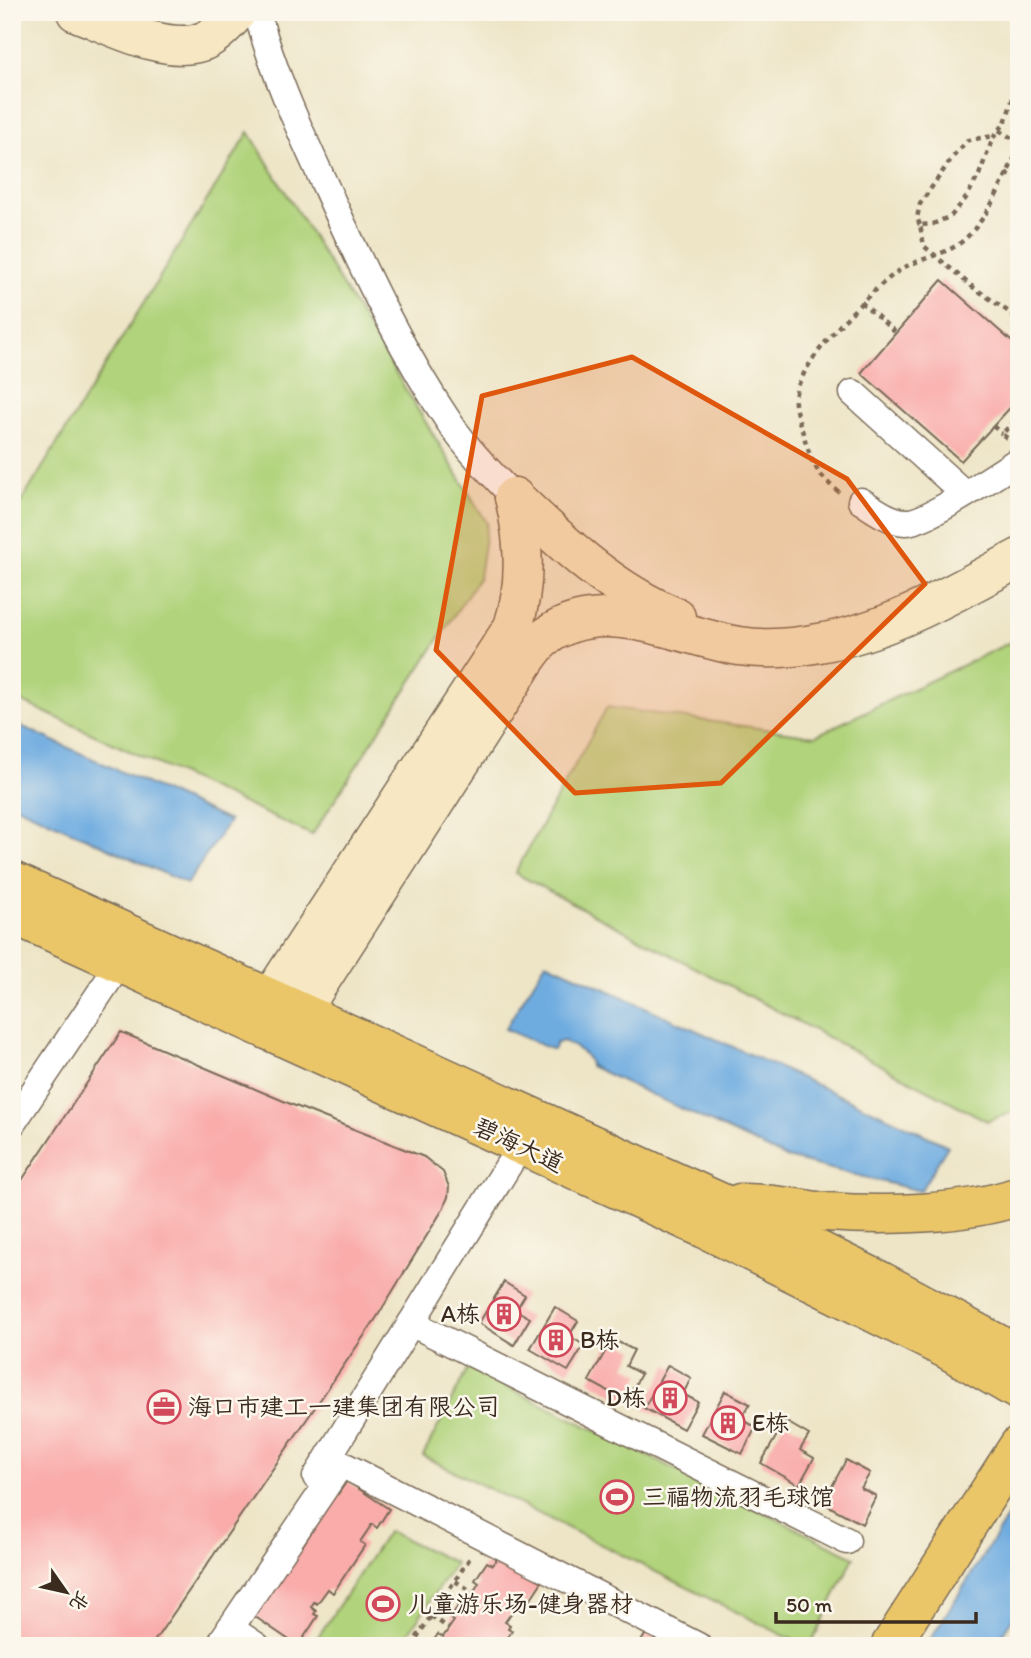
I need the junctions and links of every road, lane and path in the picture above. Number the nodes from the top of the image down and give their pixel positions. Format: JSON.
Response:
{"nodes":[{"id":1,"x":76,"y":12,"type":"edge"},
{"id":2,"x":107,"y":12,"type":"edge"},
{"id":3,"x":221,"y":12,"type":"edge"},
{"id":4,"x":237,"y":12,"type":"edge"},
{"id":5,"x":257,"y":12,"type":"edge"},
{"id":6,"x":1019,"y":79,"type":"edge"},
{"id":7,"x":999,"y":130,"type":"junction"},
{"id":8,"x":995,"y":136,"type":"junction"},
{"id":9,"x":1019,"y":143,"type":"edge"},
{"id":10,"x":1019,"y":149,"type":"edge"},
{"id":11,"x":1006,"y":174,"type":"junction"},
{"id":12,"x":1018,"y":179,"type":"edge"},
{"id":13,"x":920,"y":225,"type":"junction"},
{"id":14,"x":936,"y":255,"type":"junction"},
{"id":15,"x":862,"y":302,"type":"junction"},
{"id":16,"x":1019,"y":318,"type":"edge"},
{"id":17,"x":896,"y":333,"type":"dead end"},
{"id":18,"x":853,"y":393,"type":"dead end"},
{"id":19,"x":1019,"y":416,"type":"edge"},
{"id":20,"x":993,"y":426,"type":"dead end"},
{"id":21,"x":1002,"y":434,"type":"junction"},
{"id":22,"x":1015,"y":451,"type":"edge"},
{"id":23,"x":965,"y":494,"type":"junction"},
{"id":24,"x":514,"y":497,"type":"junction"},
{"id":25,"x":861,"y":501,"type":"joint"},
{"id":26,"x":1019,"y":543,"type":"edge"},
{"id":27,"x":1019,"y":558,"type":"edge"},
{"id":28,"x":12,"y":881,"type":"edge"},
{"id":29,"x":12,"y":914,"type":"edge"},
{"id":30,"x":120,"y":963,"type":"junction"},
{"id":31,"x":278,"y":1017,"type":"junction"},
{"id":32,"x":12,"y":1124,"type":"edge"},
{"id":33,"x":521,"y":1145,"type":"junction"},
{"id":34,"x":1019,"y":1196,"type":"edge"},
{"id":35,"x":723,"y":1204,"type":"junction"},
{"id":36,"x":411,"y":1323,"type":"junction"},
{"id":37,"x":1019,"y":1355,"type":"edge"},
{"id":38,"x":1019,"y":1391,"type":"edge"},
{"id":39,"x":1019,"y":1445,"type":"edge"},
{"id":40,"x":485,"y":1537,"type":"junction"},
{"id":41,"x":847,"y":1542,"type":"dead end"},
{"id":42,"x":455,"y":1581,"type":"junction"},
{"id":43,"x":473,"y":1592,"type":"dead end"},
{"id":44,"x":431,"y":1616,"type":"junction"},
{"id":45,"x":449,"y":1628,"type":"dead end"},
{"id":46,"x":227,"y":1634,"type":"edge"},
{"id":47,"x":257,"y":1646,"type":"edge"},
{"id":48,"x":411,"y":1646,"type":"edge"},
{"id":49,"x":698,"y":1646,"type":"edge"},
{"id":50,"x":890,"y":1646,"type":"edge"}],
"edges":[{"from":1,"to":4,"type":"street"},
{"from":2,"to":3,"type":"street"},
{"from":5,"to":24,"type":"street"},
{"from":6,"to":7,"type":"path"},
{"from":7,"to":8,"type":"path"},
{"from":7,"to":9,"type":"path"},
{"from":8,"to":13,"type":"path"},
{"from":8,"to":13,"type":"path"},
{"from":10,"to":11,"type":"path"},
{"from":11,"to":12,"type":"path"},
{"from":11,"to":14,"type":"path"},
{"from":13,"to":14,"type":"path"},
{"from":14,"to":15,"type":"path"},
{"from":14,"to":16,"type":"path"},
{"from":15,"to":17,"type":"path"},
{"from":15,"to":25,"type":"path"},
{"from":18,"to":23,"type":"street"},
{"from":19,"to":21,"type":"path"},
{"from":20,"to":21,"type":"path"},
{"from":21,"to":22,"type":"path"},
{"from":22,"to":23,"type":"street"},
{"from":23,"to":25,"type":"street"},
{"from":24,"to":26,"type":"street"},
{"from":24,"to":31,"type":"street"},
{"from":27,"to":31,"type":"street"},
{"from":28,"to":31,"type":"main road","name":"碧海大道"},
{"from":29,"to":30,"type":"main road","name":"碧海大道"},
{"from":30,"to":31,"type":"main road","name":"碧海大道"},
{"from":30,"to":32,"type":"street"},
{"from":31,"to":33,"type":"main road","name":"碧海大道"},
{"from":31,"to":35,"type":"main road","name":"碧海大道"},
{"from":33,"to":36,"type":"street"},
{"from":33,"to":38,"type":"main road","name":"碧海大道"},
{"from":34,"to":35,"type":"main road"},
{"from":35,"to":37,"type":"main road","name":"碧海大道"},
{"from":36,"to":41,"type":"street"},
{"from":36,"to":46,"type":"street"},
{"from":39,"to":50,"type":"main road"},
{"from":40,"to":42,"type":"path"},
{"from":40,"to":46,"type":"street"},
{"from":40,"to":49,"type":"street"},
{"from":42,"to":43,"type":"path"},
{"from":42,"to":44,"type":"path"},
{"from":44,"to":45,"type":"path"},
{"from":44,"to":48,"type":"path"},
{"from":46,"to":47,"type":"street"}]}
